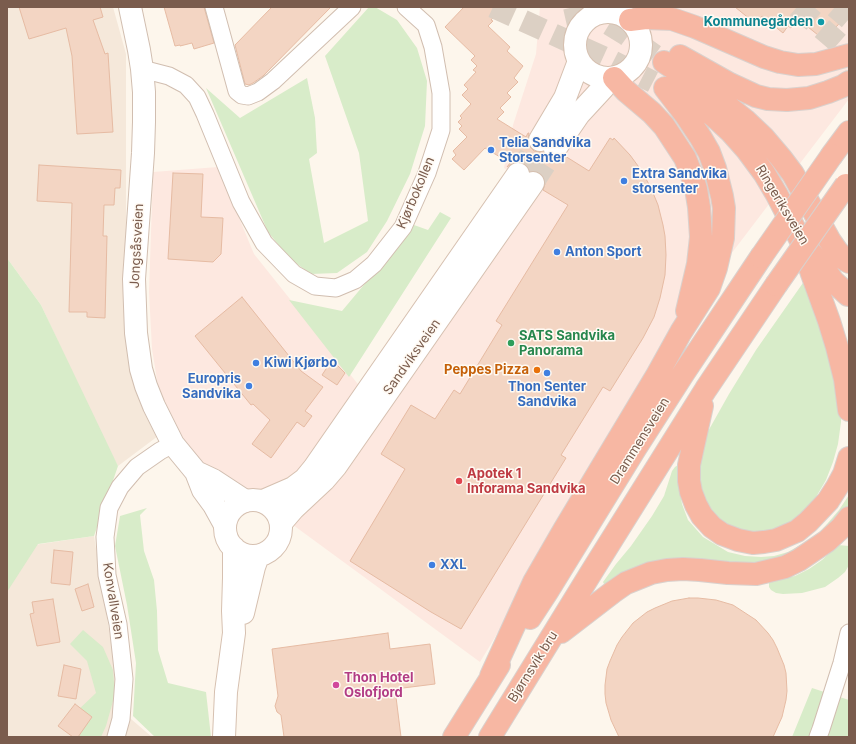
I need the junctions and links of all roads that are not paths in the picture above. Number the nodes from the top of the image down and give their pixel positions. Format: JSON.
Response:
{"nodes":[{"id":1,"x":130,"y":7,"type":"edge"},
{"id":2,"x":214,"y":7,"type":"edge"},
{"id":3,"x":352,"y":7,"type":"edge"},
{"id":4,"x":406,"y":7,"type":"edge"},
{"id":5,"x":607,"y":9,"type":"edge"},
{"id":6,"x":630,"y":20,"type":"junction"},
{"id":7,"x":849,"y":55,"type":"edge"},
{"id":8,"x":579,"y":61,"type":"junction"},
{"id":9,"x":142,"y":68,"type":"junction"},
{"id":10,"x":612,"y":78,"type":"junction"},
{"id":11,"x":849,"y":82,"type":"edge"},
{"id":12,"x":849,"y":132,"type":"edge"},
{"id":13,"x":847,"y":182,"type":"edge"},
{"id":14,"x":801,"y":241,"type":"junction"},
{"id":15,"x":849,"y":262,"type":"edge"},
{"id":16,"x":848,"y":295,"type":"dead end"},
{"id":17,"x":681,"y":332,"type":"junction"},
{"id":18,"x":706,"y":389,"type":"junction"},
{"id":19,"x":849,"y":410,"type":"edge"},
{"id":20,"x":173,"y":444,"type":"junction"},
{"id":21,"x":849,"y":458,"type":"edge"},
{"id":22,"x":196,"y":472,"type":"junction"},
{"id":23,"x":254,"y":501,"type":"junction"},
{"id":24,"x":849,"y":518,"type":"edge"},
{"id":25,"x":281,"y":523,"type":"junction"},
{"id":26,"x":225,"y":525,"type":"junction"},
{"id":27,"x":234,"y":548,"type":"junction"},
{"id":28,"x":258,"y":556,"type":"junction"},
{"id":29,"x":585,"y":602,"type":"junction"},
{"id":30,"x":519,"y":625,"type":"junction"},
{"id":31,"x":234,"y":633,"type":"junction"},
{"id":32,"x":849,"y":633,"type":"edge"},
{"id":33,"x":116,"y":737,"type":"edge"},
{"id":34,"x":224,"y":737,"type":"edge"},
{"id":35,"x":454,"y":737,"type":"edge"},
{"id":36,"x":490,"y":737,"type":"edge"},
{"id":37,"x":818,"y":737,"type":"edge"}],
"edges":[{"from":1,"to":9,"type":"main road","name":"Jongsåsveien"},
{"from":2,"to":3,"type":"street"},
{"from":4,"to":9,"type":"street","name":"Kjørbokollen"},
{"from":5,"to":6,"type":"main road"},
{"from":5,"to":8,"type":"main road"},
{"from":6,"to":7,"type":"highway"},
{"from":6,"to":10,"type":"main road"},
{"from":8,"to":10,"type":"main road"},
{"from":8,"to":10,"type":"main road"},
{"from":9,"to":20,"type":"main road","name":"Jongsåsveien"},
{"from":10,"to":17,"type":"highway"},
{"from":11,"to":15,"type":"highway","name":"Ringeriksveien"},
{"from":12,"to":30,"type":"highway","name":"Drammensveien","bridge":true},
{"from":13,"to":18,"type":"highway","bridge":true},
{"from":14,"to":16,"type":"highway","name":"Ringeriksveien"},
{"from":14,"to":17,"type":"highway","name":"Ringeriksveien"},
{"from":14,"to":19,"type":"highway"},
{"from":17,"to":30,"type":"highway"},
{"from":18,"to":21,"type":"highway"},
{"from":18,"to":29,"type":"highway"},
{"from":20,"to":22,"type":"main road","name":"Jongsåsveien"},
{"from":20,"to":33,"type":"street","name":"Konvallveien"},
{"from":22,"to":23,"type":"main road","name":"Jongsåsveien"},
{"from":22,"to":26,"type":"main road","name":"Jongsåsveien"},
{"from":23,"to":25,"type":"main road"},
{"from":23,"to":25,"type":"main road","name":"Sandviksveien"},
{"from":23,"to":26,"type":"main road"},
{"from":24,"to":29,"type":"highway"},
{"from":25,"to":28,"type":"main road"},
{"from":26,"to":27,"type":"main road"},
{"from":27,"to":28,"type":"main road"},
{"from":27,"to":31,"type":"main road"},
{"from":28,"to":31,"type":"main road"},
{"from":29,"to":36,"type":"highway","name":"Bjørnsvik bru"},
{"from":30,"to":35,"type":"highway"},
{"from":31,"to":34,"type":"main road"},
{"from":32,"to":37,"type":"street"}]}
